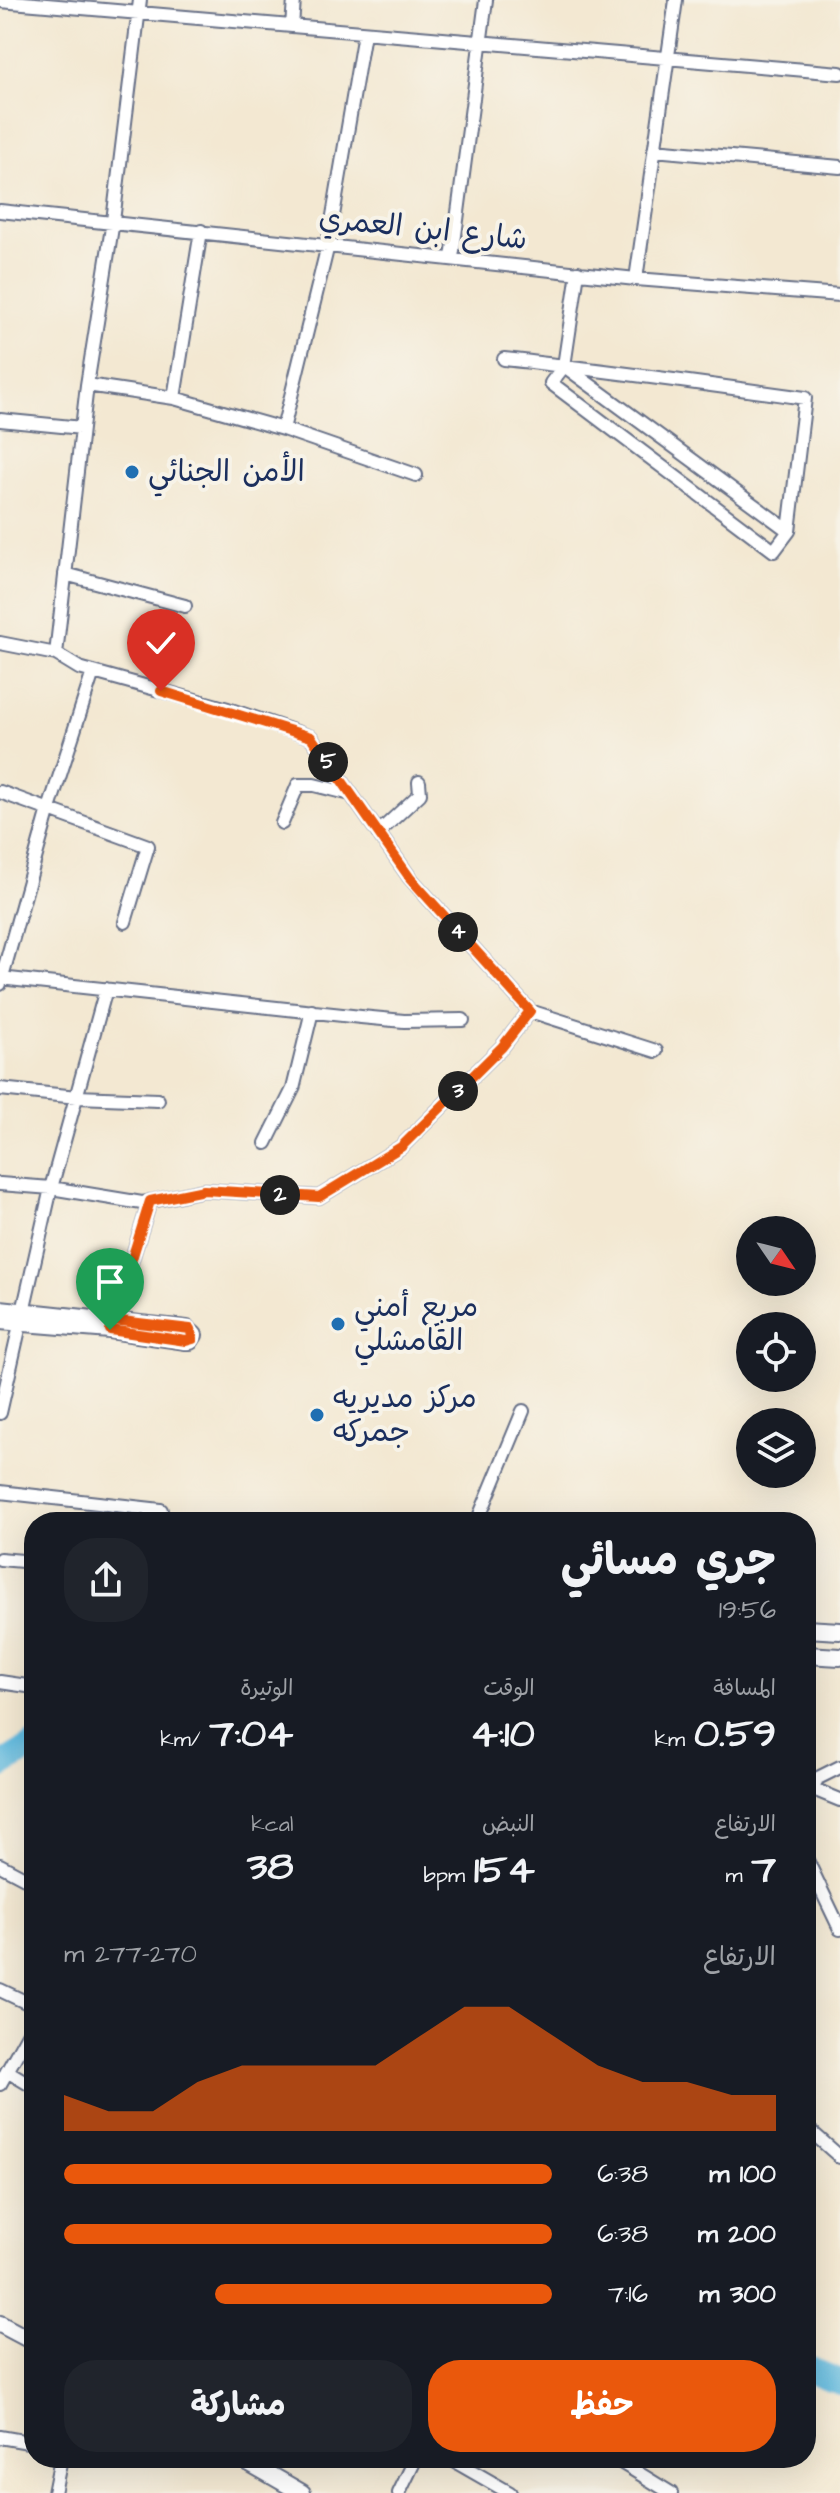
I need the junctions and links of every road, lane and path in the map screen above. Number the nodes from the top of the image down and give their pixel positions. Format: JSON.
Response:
{"nodes":[{"id":1,"x":294,"y":0,"type":"edge"},
{"id":2,"x":486,"y":0,"type":"edge"},
{"id":3,"x":676,"y":0,"type":"edge"},
{"id":4,"x":0,"y":1,"type":"edge"},
{"id":5,"x":139,"y":7,"type":"edge"},
{"id":6,"x":292,"y":26,"type":"junction"},
{"id":7,"x":364,"y":33,"type":"junction"},
{"id":8,"x":480,"y":42,"type":"junction"},
{"id":9,"x":668,"y":58,"type":"junction"},
{"id":10,"x":840,"y":73,"type":"edge"},
{"id":11,"x":654,"y":150,"type":"junction"},
{"id":12,"x":840,"y":167,"type":"edge"},
{"id":13,"x":0,"y":211,"type":"edge"},
{"id":14,"x":113,"y":221,"type":"junction"},
{"id":15,"x":201,"y":231,"type":"junction"},
{"id":16,"x":328,"y":245,"type":"junction"},
{"id":17,"x":452,"y":258,"type":"junction"},
{"id":18,"x":578,"y":272,"type":"junction"},
{"id":19,"x":636,"y":279,"type":"junction"},
{"id":20,"x":840,"y":294,"type":"edge"},
{"id":21,"x":504,"y":359,"type":"dead end"},
{"id":22,"x":564,"y":366,"type":"junction"},
{"id":23,"x":87,"y":385,"type":"junction"},
{"id":24,"x":174,"y":398,"type":"junction"},
{"id":25,"x":620,"y":406,"type":"junction"},
{"id":26,"x":0,"y":420,"type":"edge"},
{"id":27,"x":607,"y":424,"type":"junction"},
{"id":28,"x":82,"y":428,"type":"junction"},
{"id":29,"x":283,"y":429,"type":"junction"},
{"id":30,"x":416,"y":475,"type":"dead end"},
{"id":31,"x":789,"y":531,"type":"junction"},
{"id":32,"x":65,"y":574,"type":"junction"},
{"id":33,"x":185,"y":606,"type":"dead end"},
{"id":34,"x":0,"y":643,"type":"edge"},
{"id":35,"x":56,"y":654,"type":"junction"},
{"id":36,"x":93,"y":672,"type":"junction"},
{"id":37,"x":419,"y":782,"type":"dead end"},
{"id":38,"x":0,"y":792,"type":"edge"},
{"id":39,"x":351,"y":794,"type":"junction"},
{"id":40,"x":49,"y":809,"type":"junction"},
{"id":41,"x":282,"y":823,"type":"dead end"},
{"id":42,"x":378,"y":833,"type":"junction"},
{"id":43,"x":125,"y":922,"type":"dead end"},
{"id":44,"x":1,"y":980,"type":"edge"},
{"id":45,"x":106,"y":989,"type":"junction"},
{"id":46,"x":312,"y":1011,"type":"junction"},
{"id":47,"x":530,"y":1011,"type":"junction"},
{"id":48,"x":463,"y":1020,"type":"dead end"},
{"id":49,"x":656,"y":1051,"type":"dead end"},
{"id":50,"x":0,"y":1089,"type":"edge"},
{"id":51,"x":77,"y":1097,"type":"junction"},
{"id":52,"x":158,"y":1100,"type":"dead end"},
{"id":53,"x":266,"y":1143,"type":"dead end"},
{"id":54,"x":0,"y":1184,"type":"edge"},
{"id":55,"x":51,"y":1188,"type":"junction"},
{"id":56,"x":150,"y":1201,"type":"junction"},
{"id":57,"x":0,"y":1309,"type":"edge"},
{"id":58,"x":20,"y":1318,"type":"junction"},
{"id":59,"x":113,"y":1320,"type":"junction"},
{"id":60,"x":0,"y":1321,"type":"edge"},
{"id":61,"x":523,"y":1411,"type":"dead end"},
{"id":62,"x":0,"y":1413,"type":"edge"},
{"id":63,"x":0,"y":1492,"type":"edge"},
{"id":64,"x":161,"y":1512,"type":"edge"},
{"id":65,"x":481,"y":1512,"type":"edge"},
{"id":66,"x":0,"y":1559,"type":"edge"},
{"id":67,"x":24,"y":1561,"type":"edge"},
{"id":68,"x":816,"y":1630,"type":"edge"},
{"id":69,"x":840,"y":1631,"type":"edge"},
{"id":70,"x":816,"y":1656,"type":"edge"},
{"id":71,"x":840,"y":1657,"type":"edge"},
{"id":72,"x":0,"y":1682,"type":"edge"},
{"id":73,"x":24,"y":1686,"type":"edge"},
{"id":74,"x":840,"y":1767,"type":"edge"},
{"id":75,"x":816,"y":1780,"type":"edge"},
{"id":76,"x":816,"y":1790,"type":"edge"},
{"id":77,"x":840,"y":1800,"type":"edge"},
{"id":78,"x":0,"y":1865,"type":"edge"},
{"id":79,"x":24,"y":1878,"type":"edge"},
{"id":80,"x":816,"y":1879,"type":"edge"},
{"id":81,"x":840,"y":1929,"type":"edge"},
{"id":82,"x":0,"y":1990,"type":"edge"},
{"id":83,"x":24,"y":2001,"type":"edge"},
{"id":84,"x":24,"y":2041,"type":"edge"},
{"id":85,"x":7,"y":2071,"type":"junction"},
{"id":86,"x":24,"y":2081,"type":"edge"},
{"id":87,"x":0,"y":2084,"type":"edge"},
{"id":88,"x":816,"y":2136,"type":"edge"},
{"id":89,"x":840,"y":2157,"type":"edge"},
{"id":90,"x":0,"y":2324,"type":"edge"},
{"id":91,"x":24,"y":2337,"type":"edge"},
{"id":92,"x":0,"y":2437,"type":"edge"},
{"id":93,"x":24,"y":2441,"type":"edge"},
{"id":94,"x":59,"y":2468,"type":"edge"},
{"id":95,"x":258,"y":2468,"type":"edge"},
{"id":96,"x":411,"y":2468,"type":"edge"},
{"id":97,"x":466,"y":2468,"type":"edge"},
{"id":98,"x":634,"y":2468,"type":"edge"},
{"id":99,"x":54,"y":2493,"type":"edge"},
{"id":100,"x":302,"y":2493,"type":"edge"},
{"id":101,"x":399,"y":2493,"type":"edge"},
{"id":102,"x":510,"y":2493,"type":"edge"},
{"id":103,"x":671,"y":2493,"type":"edge"}],
"edges":[{"from":1,"to":6,"type":"street"},
{"from":2,"to":8,"type":"street"},
{"from":3,"to":9,"type":"street"},
{"from":4,"to":5,"type":"street"},
{"from":5,"to":6,"type":"street"},
{"from":5,"to":14,"type":"street"},
{"from":6,"to":7,"type":"street"},
{"from":7,"to":8,"type":"street"},
{"from":7,"to":16,"type":"street"},
{"from":8,"to":9,"type":"street"},
{"from":8,"to":17,"type":"street"},
{"from":9,"to":10,"type":"street"},
{"from":9,"to":11,"type":"street"},
{"from":11,"to":12,"type":"street"},
{"from":11,"to":19,"type":"street"},
{"from":13,"to":14,"type":"street","name":"شارع ابن العمري"},
{"from":14,"to":15,"type":"street","name":"شارع ابن العمري"},
{"from":14,"to":23,"type":"street"},
{"from":15,"to":16,"type":"street","name":"شارع ابن العمري"},
{"from":15,"to":24,"type":"street"},
{"from":16,"to":17,"type":"street","name":"شارع ابن العمري"},
{"from":16,"to":29,"type":"street"},
{"from":17,"to":18,"type":"street","name":"شارع ابن العمري"},
{"from":18,"to":19,"type":"street","name":"شارع ابن العمري"},
{"from":18,"to":22,"type":"street"},
{"from":19,"to":20,"type":"street","name":"شارع ابن العمري"},
{"from":21,"to":22,"type":"street"},
{"from":22,"to":25,"type":"street"},
{"from":22,"to":27,"type":"street"},
{"from":22,"to":31,"type":"street"},
{"from":23,"to":24,"type":"street"},
{"from":23,"to":28,"type":"street"},
{"from":24,"to":29,"type":"street"},
{"from":25,"to":27,"type":"street"},
{"from":25,"to":31,"type":"street"},
{"from":26,"to":28,"type":"street"},
{"from":27,"to":31,"type":"street"},
{"from":28,"to":32,"type":"street"},
{"from":29,"to":30,"type":"street"},
{"from":32,"to":33,"type":"street"},
{"from":32,"to":35,"type":"street"},
{"from":34,"to":35,"type":"street"},
{"from":35,"to":36,"type":"street"},
{"from":36,"to":39,"type":"street"},
{"from":36,"to":40,"type":"street"},
{"from":37,"to":42,"type":"street"},
{"from":38,"to":40,"type":"street"},
{"from":39,"to":41,"type":"street"},
{"from":39,"to":42,"type":"street"},
{"from":40,"to":43,"type":"street"},
{"from":40,"to":44,"type":"street"},
{"from":42,"to":47,"type":"street"},
{"from":44,"to":45,"type":"street"},
{"from":45,"to":46,"type":"street"},
{"from":45,"to":51,"type":"street"},
{"from":46,"to":48,"type":"street"},
{"from":46,"to":53,"type":"street"},
{"from":47,"to":49,"type":"street"},
{"from":47,"to":56,"type":"street"},
{"from":50,"to":51,"type":"street"},
{"from":51,"to":52,"type":"street"},
{"from":51,"to":55,"type":"street"},
{"from":54,"to":55,"type":"street"},
{"from":55,"to":56,"type":"street"},
{"from":55,"to":58,"type":"street"},
{"from":56,"to":59,"type":"street"},
{"from":57,"to":58,"type":"street"},
{"from":58,"to":59,"type":"street"},
{"from":58,"to":59,"type":"street"},
{"from":58,"to":60,"type":"street"},
{"from":58,"to":62,"type":"street"},
{"from":61,"to":65,"type":"street"},
{"from":63,"to":64,"type":"street"},
{"from":66,"to":67,"type":"street"},
{"from":68,"to":69,"type":"street"},
{"from":70,"to":71,"type":"street"},
{"from":72,"to":73,"type":"street"},
{"from":74,"to":75,"type":"street"},
{"from":76,"to":77,"type":"street"},
{"from":78,"to":79,"type":"street"},
{"from":80,"to":81,"type":"street"},
{"from":82,"to":83,"type":"street"},
{"from":84,"to":85,"type":"street"},
{"from":85,"to":86,"type":"street"},
{"from":85,"to":87,"type":"street"},
{"from":88,"to":89,"type":"street"},
{"from":90,"to":91,"type":"street"},
{"from":92,"to":93,"type":"street"},
{"from":94,"to":99,"type":"street"},
{"from":95,"to":100,"type":"street"},
{"from":96,"to":101,"type":"street"},
{"from":97,"to":102,"type":"street"},
{"from":98,"to":103,"type":"street"}]}
